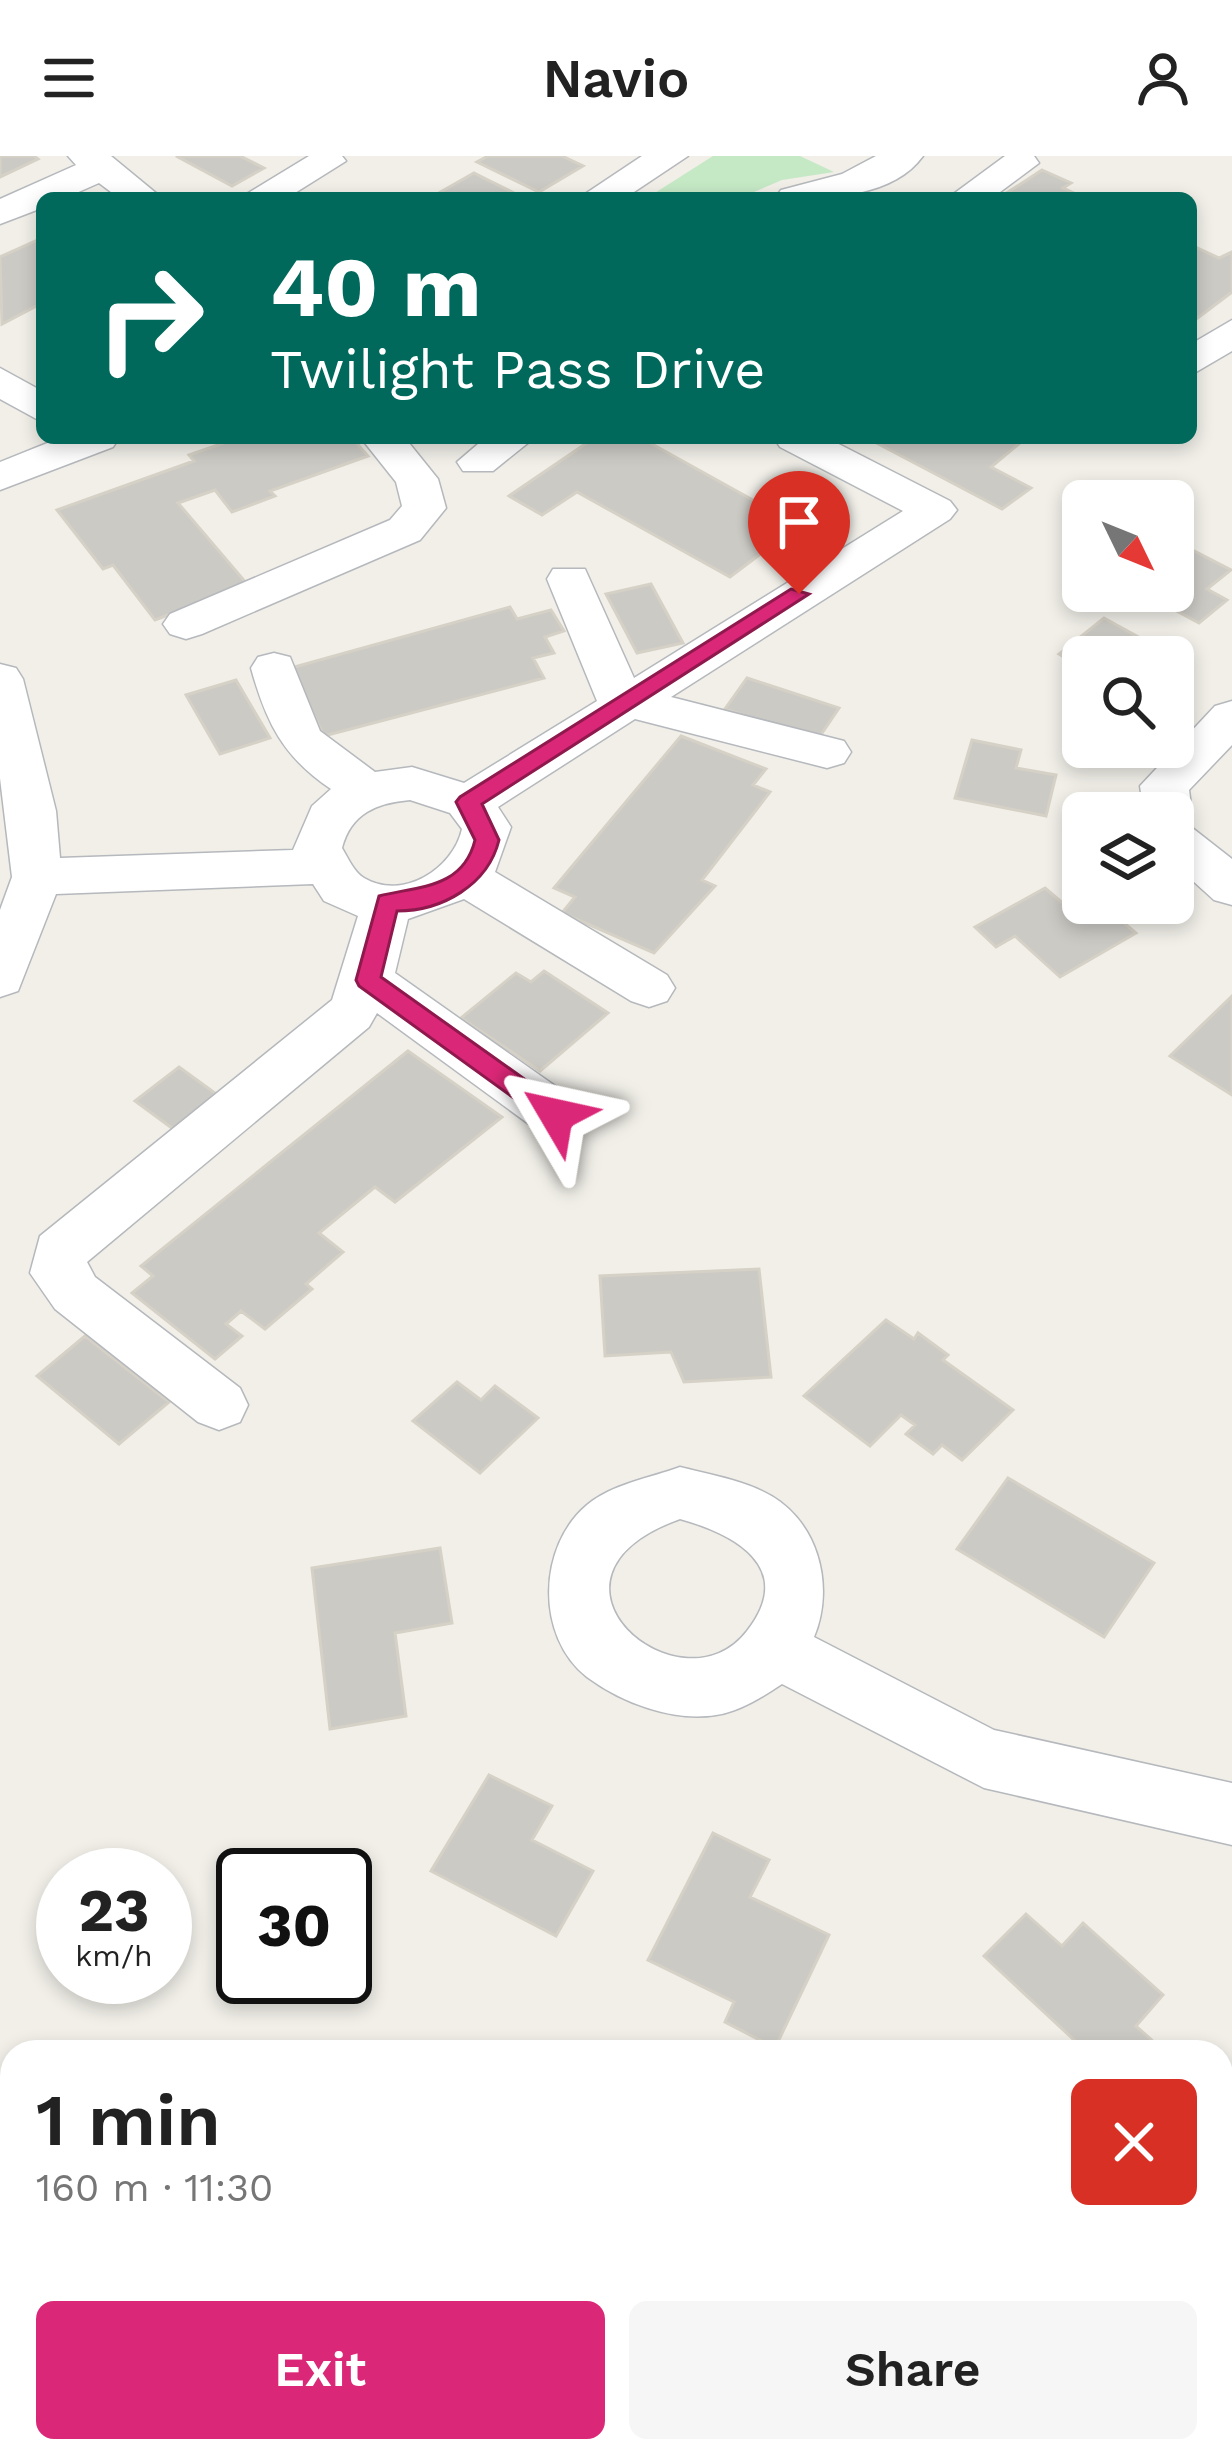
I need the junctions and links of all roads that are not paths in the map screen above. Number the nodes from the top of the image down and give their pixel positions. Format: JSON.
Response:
{"nodes":[{"id":1,"x":669,"y":156,"type":"edge"},
{"id":2,"x":904,"y":156,"type":"edge"},
{"id":3,"x":327,"y":161,"type":"dead end"},
{"id":4,"x":93,"y":162,"type":"edge"},
{"id":5,"x":1020,"y":163,"type":"dead end"},
{"id":6,"x":38,"y":192,"type":"edge"},
{"id":7,"x":135,"y":192,"type":"edge"},
{"id":8,"x":270,"y":192,"type":"edge"},
{"id":9,"x":608,"y":192,"type":"edge"},
{"id":10,"x":823,"y":192,"type":"edge"},
{"id":11,"x":976,"y":192,"type":"edge"},
{"id":12,"x":36,"y":193,"type":"edge"},
{"id":13,"x":0,"y":213,"type":"edge"},
{"id":14,"x":1232,"y":332,"type":"edge"},
{"id":15,"x":1197,"y":358,"type":"edge"},
{"id":16,"x":0,"y":380,"type":"edge"},
{"id":17,"x":36,"y":406,"type":"edge"},
{"id":18,"x":77,"y":444,"type":"edge"},
{"id":19,"x":387,"y":444,"type":"edge"},
{"id":20,"x":504,"y":444,"type":"edge"},
{"id":21,"x":806,"y":444,"type":"edge"},
{"id":22,"x":478,"y":462,"type":"dead end"},
{"id":23,"x":0,"y":477,"type":"edge"},
{"id":24,"x":569,"y":579,"type":"dead end"},
{"id":25,"x":186,"y":624,"type":"dead end"},
{"id":26,"x":274,"y":668,"type":"dead end"},
{"id":27,"x":0,"y":679,"type":"edge"},
{"id":28,"x":626,"y":703,"type":"junction"},
{"id":29,"x":1232,"y":717,"type":"edge"},
{"id":30,"x":827,"y":752,"type":"dead end"},
{"id":31,"x":367,"y":790,"type":"junction"},
{"id":32,"x":1165,"y":792,"type":"edge"},
{"id":33,"x":468,"y":802,"type":"junction"},
{"id":34,"x":1194,"y":854,"type":"edge"},
{"id":35,"x":322,"y":866,"type":"junction"},
{"id":36,"x":37,"y":878,"type":"junction"},
{"id":37,"x":467,"y":878,"type":"junction"},
{"id":38,"x":1232,"y":887,"type":"edge"},
{"id":39,"x":387,"y":902,"type":"junction"},
{"id":40,"x":0,"y":978,"type":"edge"},
{"id":41,"x":368,"y":980,"type":"junction"},
{"id":42,"x":650,"y":988,"type":"dead end"},
{"id":43,"x":556,"y":1115,"type":"dead end"},
{"id":44,"x":219,"y":1405,"type":"dead end"},
{"id":45,"x":779,"y":1650,"type":"dead end"},
{"id":46,"x":1232,"y":1814,"type":"edge"}],
"edges":[{"from":1,"to":9,"type":"street"},
{"from":2,"to":10,"type":"street"},
{"from":3,"to":8,"type":"street"},
{"from":4,"to":6,"type":"street"},
{"from":4,"to":7,"type":"street"},
{"from":5,"to":11,"type":"street"},
{"from":12,"to":13,"type":"street"},
{"from":14,"to":15,"type":"street"},
{"from":16,"to":17,"type":"street"},
{"from":18,"to":23,"type":"street"},
{"from":19,"to":25,"type":"street"},
{"from":20,"to":22,"type":"street"},
{"from":21,"to":28,"type":"street"},
{"from":24,"to":28,"type":"street"},
{"from":26,"to":31,"type":"street"},
{"from":27,"to":36,"type":"street"},
{"from":28,"to":30,"type":"street"},
{"from":28,"to":33,"type":"street"},
{"from":29,"to":32,"type":"street"},
{"from":31,"to":33,"type":"street"},
{"from":31,"to":35,"type":"street"},
{"from":33,"to":37,"type":"street"},
{"from":34,"to":38,"type":"street"},
{"from":35,"to":36,"type":"street"},
{"from":35,"to":39,"type":"street"},
{"from":36,"to":40,"type":"street"},
{"from":37,"to":39,"type":"street"},
{"from":37,"to":42,"type":"street"},
{"from":39,"to":41,"type":"street"},
{"from":41,"to":43,"type":"street"},
{"from":41,"to":44,"type":"street"},
{"from":45,"to":46,"type":"street"}]}
